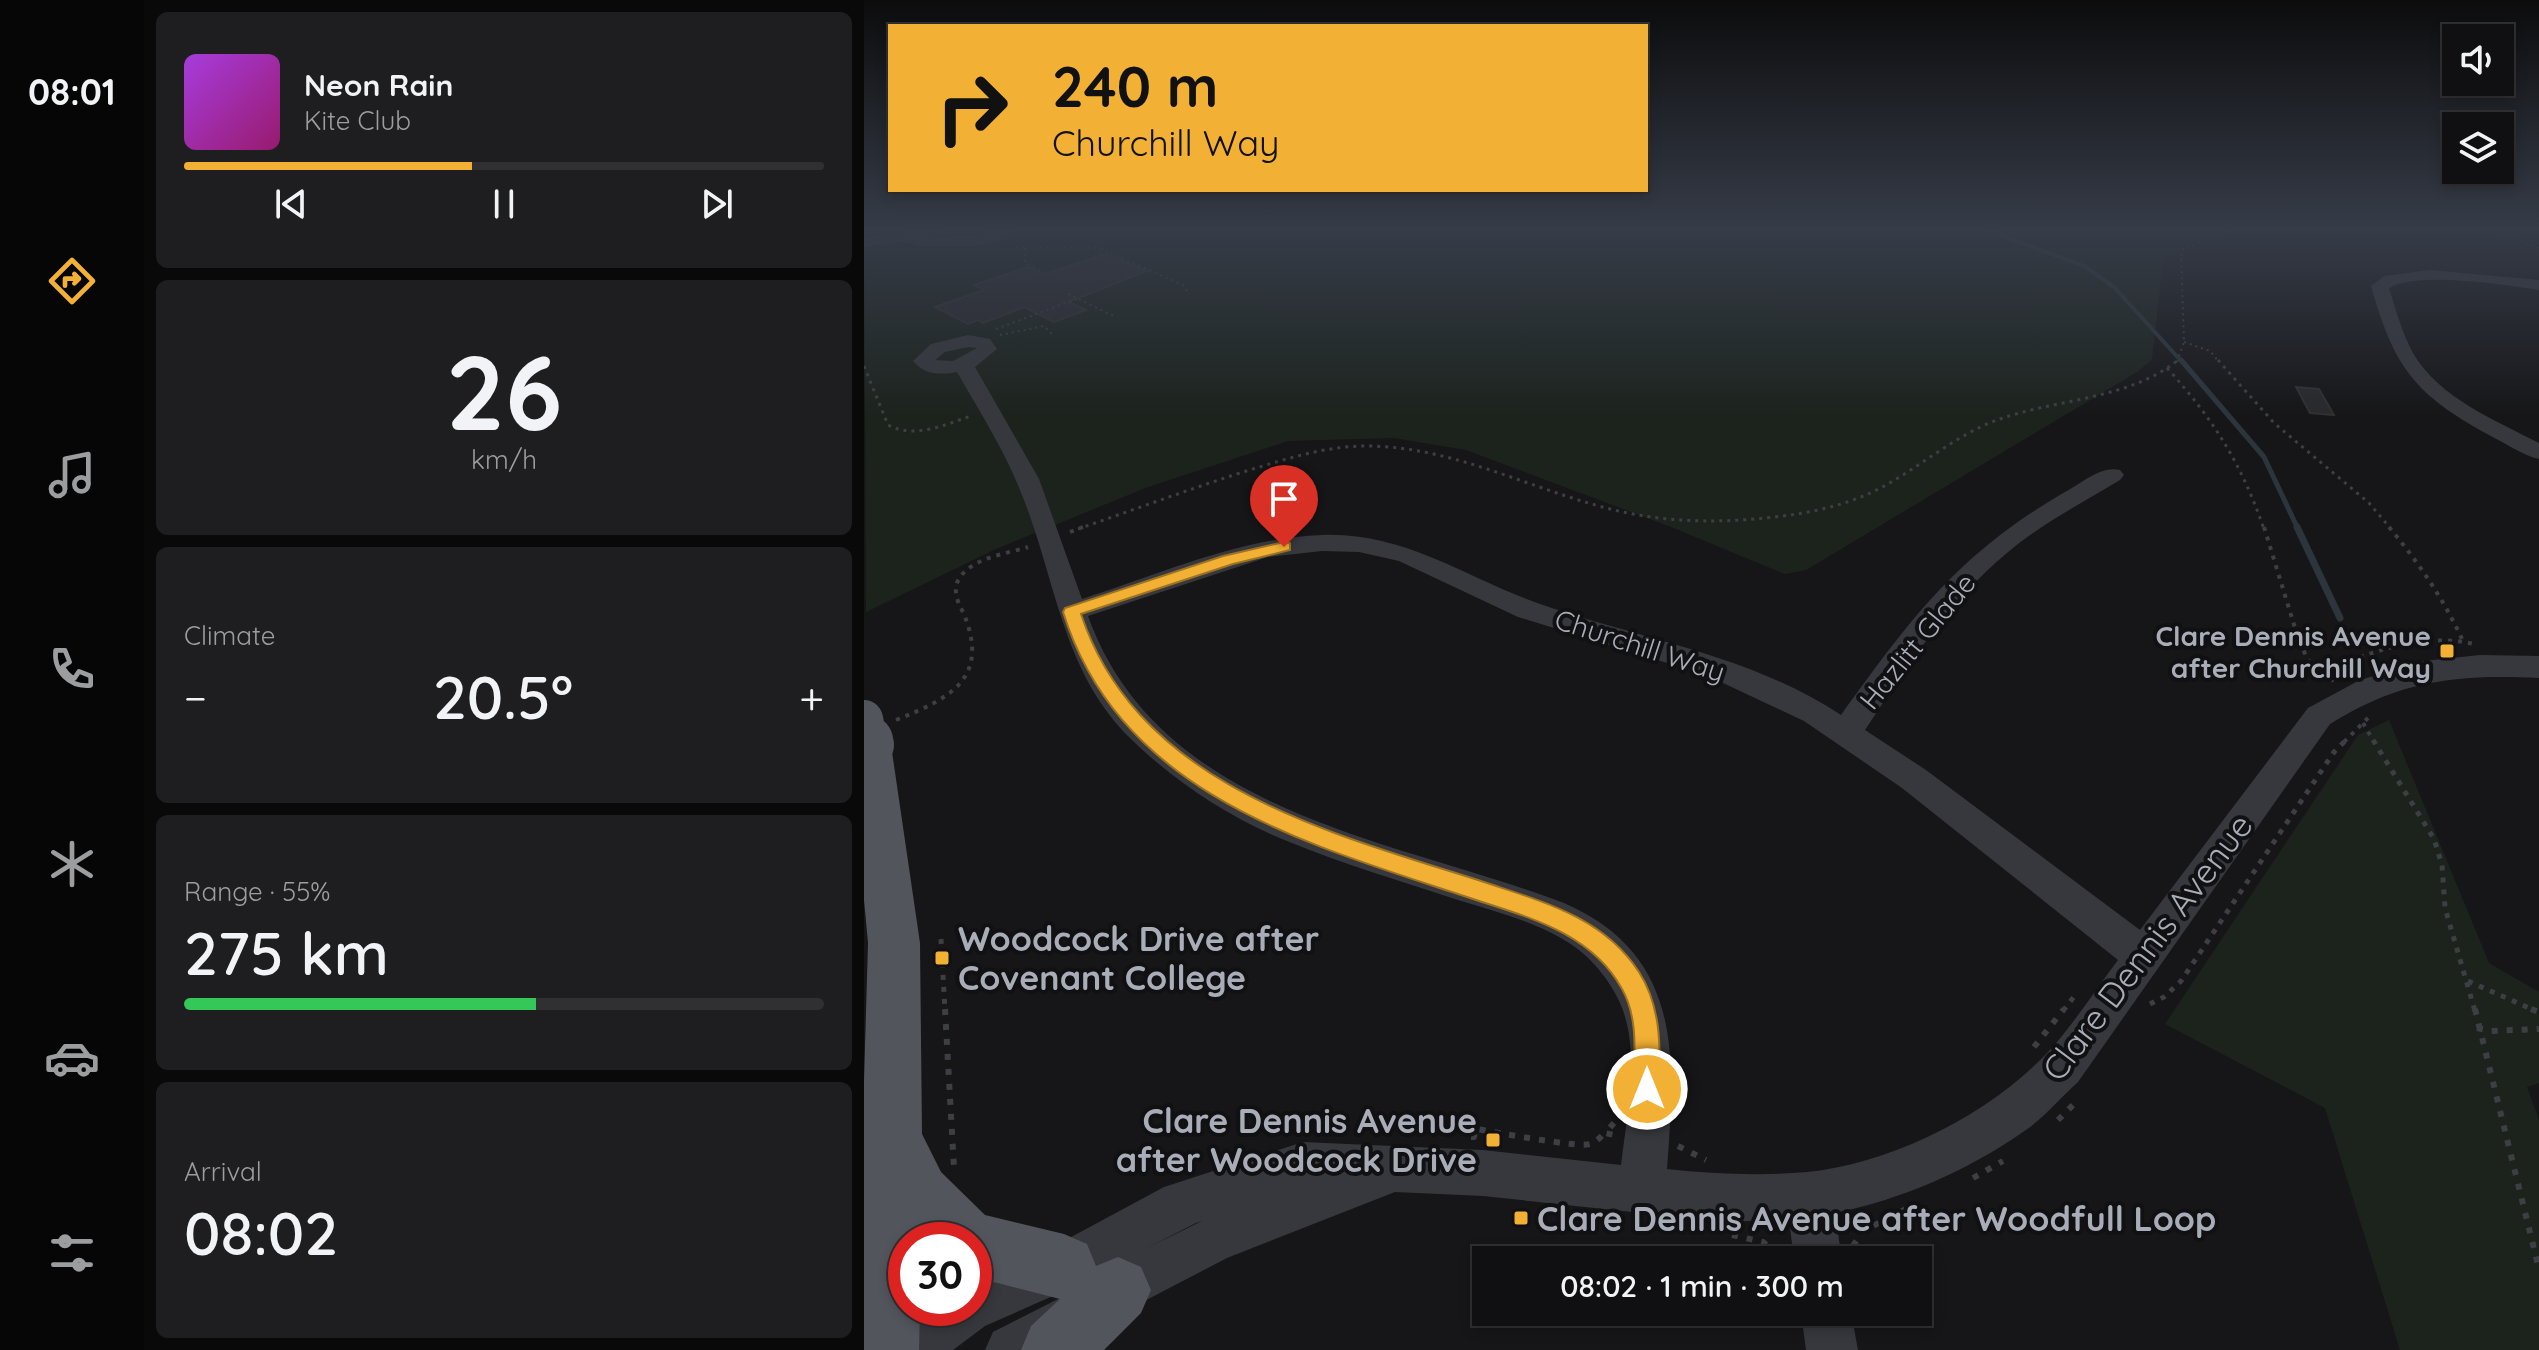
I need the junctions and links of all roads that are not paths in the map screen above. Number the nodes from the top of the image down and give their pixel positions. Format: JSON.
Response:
{"nodes":[{"id":1,"x":2382,"y":291,"type":"edge"},
{"id":2,"x":967,"y":370,"type":"dead end"},
{"id":3,"x":2539,"y":452,"type":"edge"},
{"id":4,"x":2112,"y":475,"type":"dead end"},
{"id":5,"x":1071,"y":612,"type":"junction"},
{"id":6,"x":2539,"y":667,"type":"edge"},
{"id":7,"x":874,"y":729,"type":"edge"},
{"id":8,"x":1846,"y":732,"type":"junction"},
{"id":9,"x":2143,"y":956,"type":"junction"},
{"id":10,"x":892,"y":1139,"type":"junction"},
{"id":11,"x":1642,"y":1191,"type":"junction"},
{"id":12,"x":1809,"y":1195,"type":"junction"},
{"id":13,"x":946,"y":1222,"type":"edge"},
{"id":14,"x":1816,"y":1246,"type":"edge"},
{"id":15,"x":992,"y":1250,"type":"edge"},
{"id":16,"x":1091,"y":1278,"type":"junction"},
{"id":17,"x":992,"y":1301,"type":"edge"},
{"id":18,"x":943,"y":1326,"type":"edge"},
{"id":19,"x":1828,"y":1326,"type":"edge"},
{"id":20,"x":885,"y":1350,"type":"edge"},
{"id":21,"x":911,"y":1350,"type":"edge"},
{"id":22,"x":1011,"y":1350,"type":"edge"},
{"id":23,"x":1055,"y":1350,"type":"edge"},
{"id":24,"x":1832,"y":1350,"type":"edge"}],
"edges":[{"from":1,"to":3,"type":"street"},
{"from":2,"to":5,"type":"street"},
{"from":4,"to":8,"type":"street","name":"Hazlitt Glade"},
{"from":5,"to":8,"type":"street","name":"Churchill Way"},
{"from":5,"to":11,"type":"street"},
{"from":6,"to":9,"type":"street","name":"Clare Dennis Avenue"},
{"from":7,"to":10,"type":"main road"},
{"from":8,"to":9,"type":"street","name":"Churchill Way"},
{"from":9,"to":12,"type":"street","name":"Clare Dennis Avenue"},
{"from":10,"to":13,"type":"main road"},
{"from":10,"to":20,"type":"main road"},
{"from":11,"to":12,"type":"street","name":"Clare Dennis Avenue"},
{"from":11,"to":16,"type":"street","name":"Clare Dennis Avenue"},
{"from":12,"to":14,"type":"street"},
{"from":15,"to":16,"type":"main road"},
{"from":16,"to":17,"type":"street","name":"Clare Dennis Avenue"},
{"from":16,"to":22,"type":"street","name":"Clare Dennis Avenue"},
{"from":16,"to":23,"type":"main road"},
{"from":18,"to":21,"type":"street"},
{"from":19,"to":24,"type":"street"}]}
